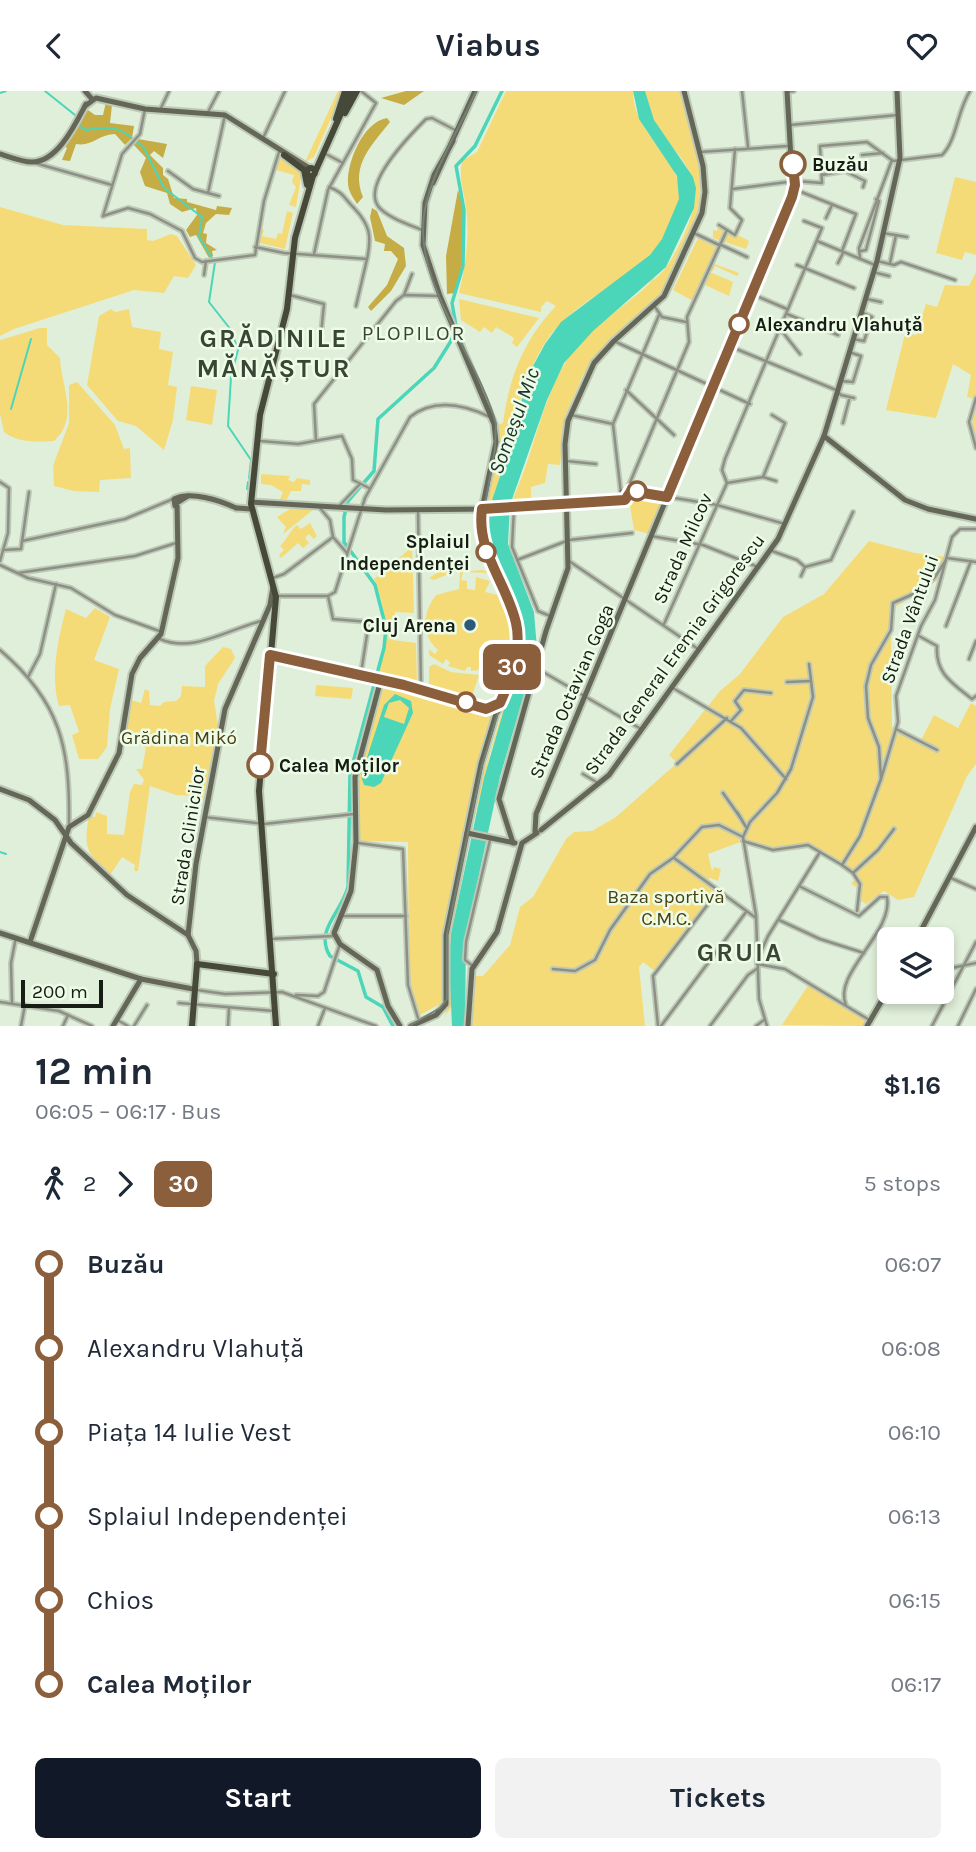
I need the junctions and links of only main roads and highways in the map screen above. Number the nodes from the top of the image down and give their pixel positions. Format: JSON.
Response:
{"nodes":[{"id":1,"x":345,"y":91,"type":"edge"},
{"id":2,"x":351,"y":91,"type":"edge"},
{"id":3,"x":359,"y":91,"type":"edge"},
{"id":4,"x":475,"y":91,"type":"edge"},
{"id":5,"x":684,"y":91,"type":"edge"},
{"id":6,"x":787,"y":91,"type":"edge"},
{"id":7,"x":897,"y":91,"type":"edge"},
{"id":8,"x":92,"y":94,"type":"edge"},
{"id":9,"x":334,"y":129,"type":"junction"},
{"id":10,"x":62,"y":141,"type":"junction"},
{"id":11,"x":274,"y":147,"type":"junction"},
{"id":12,"x":281,"y":154,"type":"junction"},
{"id":13,"x":0,"y":155,"type":"edge"},
{"id":14,"x":322,"y":155,"type":"junction"},
{"id":15,"x":16,"y":158,"type":"junction"},
{"id":16,"x":311,"y":172,"type":"junction"},
{"id":17,"x":306,"y":192,"type":"junction"},
{"id":18,"x":824,"y":436,"type":"junction"},
{"id":19,"x":188,"y":496,"type":"junction"},
{"id":20,"x":667,"y":497,"type":"junction"},
{"id":21,"x":567,"y":503,"type":"junction"},
{"id":22,"x":251,"y":507,"type":"junction"},
{"id":23,"x":482,"y":509,"type":"junction"},
{"id":24,"x":976,"y":519,"type":"edge"},
{"id":25,"x":177,"y":520,"type":"junction"},
{"id":26,"x":273,"y":581,"type":"junction"},
{"id":27,"x":270,"y":655,"type":"junction"},
{"id":28,"x":377,"y":679,"type":"junction"},
{"id":29,"x":497,"y":709,"type":"junction"},
{"id":30,"x":0,"y":789,"type":"edge"},
{"id":31,"x":976,"y":827,"type":"edge"},
{"id":32,"x":537,"y":829,"type":"junction"},
{"id":33,"x":470,"y":833,"type":"junction"},
{"id":34,"x":66,"y":838,"type":"junction"},
{"id":35,"x":513,"y":842,"type":"junction"},
{"id":36,"x":522,"y":843,"type":"junction"},
{"id":37,"x":923,"y":927,"type":"edge"},
{"id":38,"x":0,"y":933,"type":"edge"},
{"id":39,"x":188,"y":935,"type":"junction"},
{"id":40,"x":30,"y":942,"type":"junction"},
{"id":41,"x":197,"y":964,"type":"junction"},
{"id":42,"x":274,"y":974,"type":"junction"},
{"id":43,"x":141,"y":979,"type":"junction"},
{"id":44,"x":191,"y":988,"type":"junction"},
{"id":45,"x":880,"y":1004,"type":"edge"},
{"id":46,"x":869,"y":1023,"type":"edge"},
{"id":47,"x":113,"y":1026,"type":"edge"},
{"id":48,"x":192,"y":1026,"type":"edge"},
{"id":49,"x":276,"y":1026,"type":"edge"},
{"id":50,"x":400,"y":1026,"type":"edge"},
{"id":51,"x":411,"y":1026,"type":"edge"},
{"id":52,"x":468,"y":1026,"type":"edge"}],
"edges":[{"from":1,"to":9,"type":"main road"},
{"from":2,"to":9,"type":"main road"},
{"from":3,"to":9,"type":"main road"},
{"from":4,"to":23,"type":"main road"},
{"from":5,"to":21,"type":"main road"},
{"from":6,"to":20,"type":"main road","name":"Strada Octavian Goga"},
{"from":7,"to":18,"type":"main road","name":"Strada General Eremia Grigorescu"},
{"from":8,"to":10,"type":"main road"},
{"from":8,"to":11,"type":"main road"},
{"from":9,"to":14,"type":"main road"},
{"from":10,"to":15,"type":"main road"},
{"from":10,"to":15,"type":"main road"},
{"from":11,"to":12,"type":"main road"},
{"from":11,"to":16,"type":"main road"},
{"from":12,"to":16,"type":"main road"},
{"from":12,"to":17,"type":"main road"},
{"from":13,"to":15,"type":"main road"},
{"from":14,"to":16,"type":"main road"},
{"from":14,"to":17,"type":"main road"},
{"from":16,"to":17,"type":"main road"},
{"from":17,"to":22,"type":"main road"},
{"from":18,"to":24,"type":"main road"},
{"from":18,"to":32,"type":"main road","name":"Strada General Eremia Grigorescu"},
{"from":19,"to":22,"type":"main road"},
{"from":19,"to":25,"type":"main road"},
{"from":19,"to":25,"type":"main road"},
{"from":20,"to":21,"type":"main road"},
{"from":20,"to":32,"type":"main road","name":"Strada Octavian Goga"},
{"from":21,"to":23,"type":"main road"},
{"from":21,"to":35,"type":"main road"},
{"from":22,"to":23,"type":"main road"},
{"from":22,"to":26,"type":"main road"},
{"from":23,"to":29,"type":"main road"},
{"from":25,"to":34,"type":"main road"},
{"from":26,"to":27,"type":"main road"},
{"from":26,"to":39,"type":"main road","name":"Strada Clinicilor"},
{"from":27,"to":28,"type":"main road"},
{"from":27,"to":42,"type":"main road"},
{"from":28,"to":29,"type":"main road"},
{"from":28,"to":50,"type":"main road"},
{"from":29,"to":33,"type":"main road"},
{"from":30,"to":34,"type":"main road"},
{"from":31,"to":37,"type":"main road"},
{"from":32,"to":36,"type":"main road","name":"Strada General Eremia Grigorescu"},
{"from":33,"to":35,"type":"main road"},
{"from":33,"to":51,"type":"main road"},
{"from":34,"to":39,"type":"main road"},
{"from":34,"to":40,"type":"main road"},
{"from":35,"to":36,"type":"main road"},
{"from":36,"to":52,"type":"main road"},
{"from":38,"to":40,"type":"main road"},
{"from":39,"to":41,"type":"main road"},
{"from":40,"to":43,"type":"main road"},
{"from":41,"to":42,"type":"main road"},
{"from":41,"to":44,"type":"main road"},
{"from":42,"to":49,"type":"main road"},
{"from":43,"to":44,"type":"main road"},
{"from":43,"to":47,"type":"main road"},
{"from":44,"to":48,"type":"main road"},
{"from":45,"to":46,"type":"main road"}]}
